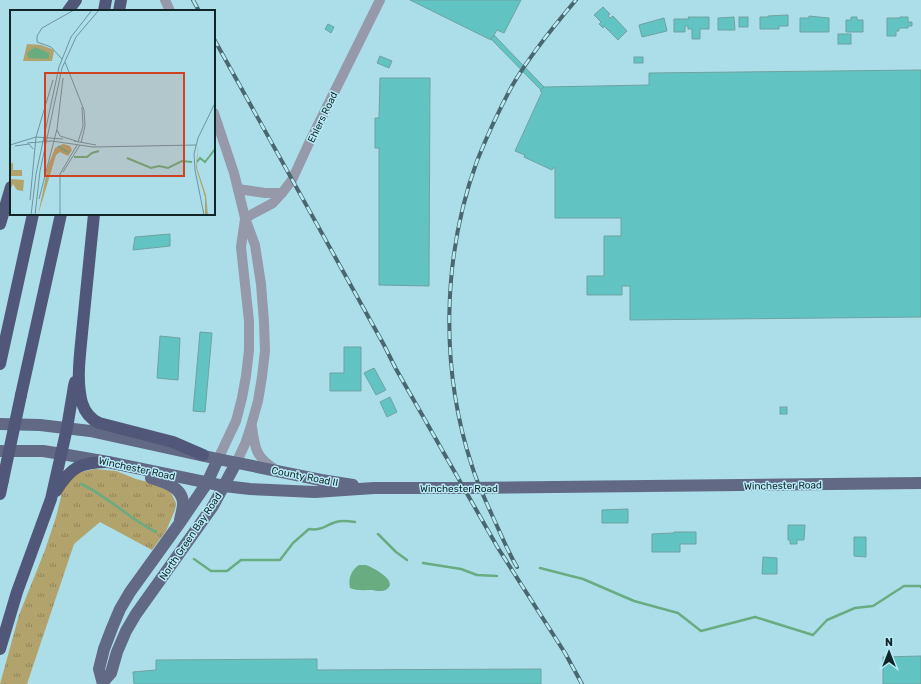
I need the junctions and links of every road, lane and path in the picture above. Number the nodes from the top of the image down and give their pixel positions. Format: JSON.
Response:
{"nodes":[{"id":1,"x":76,"y":0,"type":"edge"},
{"id":2,"x":81,"y":0,"type":"edge"},
{"id":3,"x":106,"y":0,"type":"edge"},
{"id":4,"x":121,"y":0,"type":"edge"},
{"id":5,"x":165,"y":0,"type":"edge"},
{"id":6,"x":380,"y":0,"type":"edge"},
{"id":7,"x":69,"y":10,"type":"edge"},
{"id":8,"x":78,"y":10,"type":"edge"},
{"id":9,"x":104,"y":10,"type":"edge"},
{"id":10,"x":119,"y":10,"type":"edge"},
{"id":11,"x":170,"y":10,"type":"edge"},
{"id":12,"x":215,"y":116,"type":"edge"},
{"id":13,"x":238,"y":189,"type":"junction"},
{"id":14,"x":10,"y":190,"type":"edge"},
{"id":15,"x":282,"y":193,"type":"junction"},
{"id":16,"x":33,"y":215,"type":"edge"},
{"id":17,"x":61,"y":215,"type":"edge"},
{"id":18,"x":94,"y":215,"type":"edge"},
{"id":19,"x":245,"y":218,"type":"junction"},
{"id":20,"x":0,"y":224,"type":"edge"},
{"id":21,"x":0,"y":364,"type":"edge"},
{"id":22,"x":79,"y":372,"type":"junction"},
{"id":23,"x":0,"y":424,"type":"edge"},
{"id":24,"x":251,"y":426,"type":"junction"},
{"id":25,"x":67,"y":428,"type":"junction"},
{"id":26,"x":0,"y":450,"type":"edge"},
{"id":27,"x":62,"y":454,"type":"junction"},
{"id":28,"x":203,"y":455,"type":"junction"},
{"id":29,"x":218,"y":459,"type":"junction"},
{"id":30,"x":236,"y":462,"type":"junction"},
{"id":31,"x":111,"y":463,"type":"junction"},
{"id":32,"x":278,"y":471,"type":"junction"},
{"id":33,"x":207,"y":483,"type":"junction"},
{"id":34,"x":921,"y":483,"type":"edge"},
{"id":35,"x":224,"y":486,"type":"junction"},
{"id":36,"x":374,"y":488,"type":"junction"},
{"id":37,"x":0,"y":494,"type":"edge"},
{"id":38,"x":51,"y":499,"type":"junction"},
{"id":39,"x":179,"y":524,"type":"junction"},
{"id":40,"x":0,"y":649,"type":"edge"},
{"id":41,"x":103,"y":683,"type":"edge"}],
"edges":[{"from":1,"to":7,"type":"highway"},
{"from":2,"to":8,"type":"highway"},
{"from":3,"to":9,"type":"highway"},
{"from":4,"to":10,"type":"highway"},
{"from":5,"to":11,"type":"street"},
{"from":6,"to":15,"type":"street","name":"Ehlers Road"},
{"from":12,"to":13,"type":"street","name":"North Green Bay Road"},
{"from":13,"to":15,"type":"street"},
{"from":13,"to":19,"type":"street","name":"North Green Bay Road"},
{"from":14,"to":20,"type":"highway"},
{"from":15,"to":19,"type":"street","name":"Ehlers Road"},
{"from":16,"to":21,"type":"highway"},
{"from":17,"to":37,"type":"highway","bridge":true},
{"from":18,"to":22,"type":"highway"},
{"from":19,"to":24,"type":"street","name":"North Green Bay Road"},
{"from":19,"to":29,"type":"street","name":"North Green Bay Road"},
{"from":22,"to":25,"type":"highway"},
{"from":22,"to":28,"type":"highway"},
{"from":23,"to":25,"type":"main road"},
{"from":24,"to":30,"type":"street","name":"North Green Bay Road"},
{"from":24,"to":32,"type":"street"},
{"from":25,"to":27,"type":"highway"},
{"from":25,"to":28,"type":"main road"},
{"from":26,"to":27,"type":"main road","name":"Winchester Road"},
{"from":27,"to":31,"type":"main road","name":"Winchester Road"},
{"from":27,"to":38,"type":"highway"},
{"from":28,"to":29,"type":"main road"},
{"from":29,"to":30,"type":"main road"},
{"from":29,"to":33,"type":"main road","name":"North Green Bay Road"},
{"from":30,"to":32,"type":"main road","name":"County Road II"},
{"from":30,"to":35,"type":"main road","name":"North Green Bay Road"},
{"from":31,"to":33,"type":"main road","name":"Winchester Road"},
{"from":31,"to":38,"type":"highway"},
{"from":31,"to":39,"type":"main road"},
{"from":32,"to":36,"type":"main road","name":"County Road II"},
{"from":33,"to":35,"type":"main road","name":"Winchester Road"},
{"from":33,"to":39,"type":"main road","name":"North Green Bay Road"},
{"from":34,"to":36,"type":"main road","name":"Winchester Road"},
{"from":35,"to":36,"type":"main road","name":"Winchester Road"},
{"from":35,"to":41,"type":"main road","name":"North Green Bay Road"},
{"from":38,"to":40,"type":"highway"},
{"from":39,"to":41,"type":"main road","name":"North Green Bay Road"}]}
